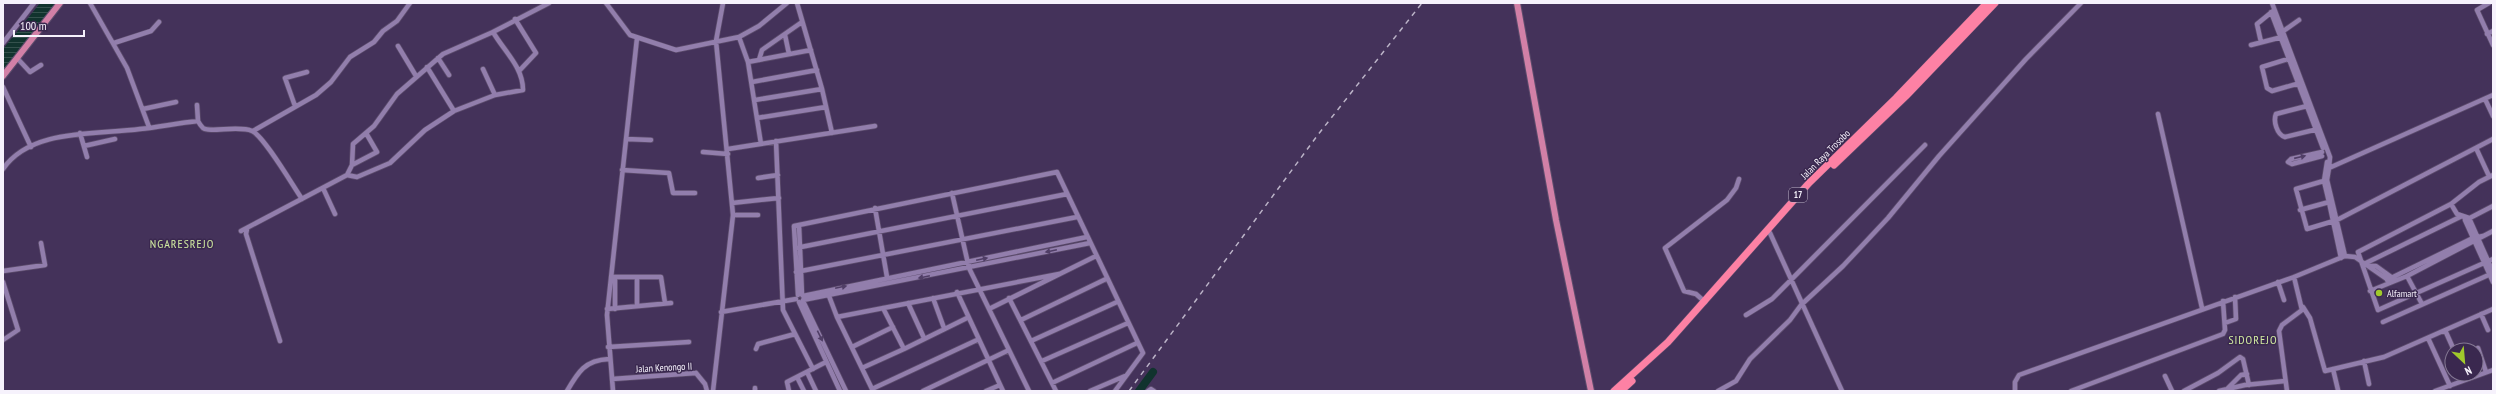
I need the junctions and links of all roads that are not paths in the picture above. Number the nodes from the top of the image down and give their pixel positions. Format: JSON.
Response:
{"nodes":[{"id":1,"x":34,"y":3,"type":"edge"},
{"id":2,"x":60,"y":3,"type":"edge"},
{"id":3,"x":90,"y":3,"type":"edge"},
{"id":4,"x":410,"y":3,"type":"edge"},
{"id":5,"x":606,"y":3,"type":"edge"},
{"id":6,"x":724,"y":3,"type":"edge"},
{"id":7,"x":787,"y":3,"type":"edge"},
{"id":8,"x":797,"y":3,"type":"edge"},
{"id":9,"x":1517,"y":3,"type":"edge"},
{"id":10,"x":1987,"y":3,"type":"edge"},
{"id":11,"x":1995,"y":3,"type":"edge"},
{"id":12,"x":2081,"y":3,"type":"edge"},
{"id":13,"x":2272,"y":3,"type":"edge"},
{"id":14,"x":2489,"y":3,"type":"edge"},
{"id":15,"x":545,"y":4,"type":"edge"},
{"id":16,"x":2273,"y":11,"type":"junction"},
{"id":17,"x":515,"y":19,"type":"junction"},
{"id":18,"x":2299,"y":20,"type":"dead end"},
{"id":19,"x":159,"y":22,"type":"dead end"},
{"id":20,"x":802,"y":22,"type":"junction"},
{"id":21,"x":2493,"y":31,"type":"edge"},
{"id":22,"x":492,"y":32,"type":"junction"},
{"id":23,"x":2487,"y":34,"type":"junction"},
{"id":24,"x":785,"y":35,"type":"junction"},
{"id":25,"x":2282,"y":35,"type":"junction"},
{"id":26,"x":739,"y":37,"type":"junction"},
{"id":27,"x":637,"y":38,"type":"junction"},
{"id":28,"x":716,"y":41,"type":"junction"},
{"id":29,"x":114,"y":42,"type":"junction"},
{"id":30,"x":2261,"y":42,"type":"junction"},
{"id":31,"x":3,"y":43,"type":"edge"},
{"id":32,"x":2251,"y":45,"type":"dead end"},
{"id":33,"x":2493,"y":45,"type":"edge"},
{"id":34,"x":398,"y":46,"type":"dead end"},
{"id":35,"x":812,"y":50,"type":"junction"},
{"id":36,"x":789,"y":54,"type":"junction"},
{"id":37,"x":17,"y":58,"type":"junction"},
{"id":38,"x":438,"y":58,"type":"junction"},
{"id":39,"x":2288,"y":59,"type":"junction"},
{"id":40,"x":759,"y":60,"type":"junction"},
{"id":41,"x":748,"y":62,"type":"junction"},
{"id":42,"x":42,"y":65,"type":"dead end"},
{"id":43,"x":427,"y":67,"type":"junction"},
{"id":44,"x":483,"y":69,"type":"dead end"},
{"id":45,"x":520,"y":70,"type":"junction"},
{"id":46,"x":817,"y":70,"type":"junction"},
{"id":47,"x":307,"y":72,"type":"dead end"},
{"id":48,"x":449,"y":75,"type":"dead end"},
{"id":49,"x":3,"y":76,"type":"edge"},
{"id":50,"x":416,"y":76,"type":"junction"},
{"id":51,"x":752,"y":82,"type":"junction"},
{"id":52,"x":2300,"y":83,"type":"junction"},
{"id":53,"x":3,"y":87,"type":"edge"},
{"id":54,"x":822,"y":89,"type":"junction"},
{"id":55,"x":495,"y":95,"type":"junction"},
{"id":56,"x":2493,"y":96,"type":"edge"},
{"id":57,"x":756,"y":100,"type":"junction"},
{"id":58,"x":2485,"y":100,"type":"junction"},
{"id":59,"x":176,"y":102,"type":"dead end"},
{"id":60,"x":197,"y":105,"type":"dead end"},
{"id":61,"x":295,"y":106,"type":"junction"},
{"id":62,"x":2307,"y":106,"type":"junction"},
{"id":63,"x":826,"y":107,"type":"junction"},
{"id":64,"x":143,"y":109,"type":"junction"},
{"id":65,"x":454,"y":111,"type":"junction"},
{"id":66,"x":2158,"y":114,"type":"dead end"},
{"id":67,"x":2493,"y":116,"type":"edge"},
{"id":68,"x":757,"y":118,"type":"junction"},
{"id":69,"x":198,"y":121,"type":"junction"},
{"id":70,"x":875,"y":126,"type":"dead end"},
{"id":71,"x":149,"y":127,"type":"junction"},
{"id":72,"x":2318,"y":129,"type":"junction"},
{"id":73,"x":253,"y":131,"type":"junction"},
{"id":74,"x":80,"y":133,"type":"junction"},
{"id":75,"x":366,"y":133,"type":"junction"},
{"id":76,"x":832,"y":133,"type":"junction"},
{"id":77,"x":115,"y":139,"type":"dead end"},
{"id":78,"x":626,"y":139,"type":"junction"},
{"id":79,"x":2493,"y":139,"type":"edge"},
{"id":80,"x":651,"y":140,"type":"dead end"},
{"id":81,"x":776,"y":141,"type":"junction"},
{"id":82,"x":761,"y":144,"type":"junction"},
{"id":83,"x":1925,"y":145,"type":"dead end"},
{"id":84,"x":84,"y":146,"type":"junction"},
{"id":85,"x":31,"y":147,"type":"junction"},
{"id":86,"x":2476,"y":148,"type":"junction"},
{"id":87,"x":2323,"y":150,"type":"junction"},
{"id":88,"x":703,"y":152,"type":"dead end"},
{"id":89,"x":728,"y":152,"type":"junction"},
{"id":90,"x":87,"y":157,"type":"dead end"},
{"id":91,"x":352,"y":165,"type":"junction"},
{"id":92,"x":2329,"y":165,"type":"junction"},
{"id":93,"x":3,"y":169,"type":"edge"},
{"id":94,"x":622,"y":170,"type":"junction"},
{"id":95,"x":347,"y":175,"type":"junction"},
{"id":96,"x":778,"y":175,"type":"junction"},
{"id":97,"x":2491,"y":175,"type":"edge"},
{"id":98,"x":758,"y":178,"type":"dead end"},
{"id":99,"x":1739,"y":179,"type":"dead end"},
{"id":100,"x":2326,"y":181,"type":"junction"},
{"id":101,"x":323,"y":188,"type":"junction"},
{"id":102,"x":695,"y":193,"type":"dead end"},
{"id":103,"x":952,"y":193,"type":"junction"},
{"id":104,"x":1067,"y":194,"type":"junction"},
{"id":105,"x":779,"y":198,"type":"junction"},
{"id":106,"x":302,"y":199,"type":"junction"},
{"id":107,"x":732,"y":202,"type":"junction"},
{"id":108,"x":2329,"y":202,"type":"junction"},
{"id":109,"x":2451,"y":204,"type":"junction"},
{"id":110,"x":2493,"y":206,"type":"edge"},
{"id":111,"x":875,"y":208,"type":"junction"},
{"id":112,"x":2300,"y":210,"type":"junction"},
{"id":113,"x":335,"y":214,"type":"dead end"},
{"id":114,"x":733,"y":215,"type":"junction"},
{"id":115,"x":758,"y":215,"type":"dead end"},
{"id":116,"x":957,"y":216,"type":"junction"},
{"id":117,"x":1077,"y":217,"type":"junction"},
{"id":118,"x":2465,"y":218,"type":"junction"},
{"id":119,"x":2335,"y":221,"type":"junction"},
{"id":120,"x":1771,"y":229,"type":"junction"},
{"id":121,"x":2493,"y":231,"type":"edge"},
{"id":122,"x":878,"y":232,"type":"junction"},
{"id":123,"x":1087,"y":237,"type":"junction"},
{"id":124,"x":962,"y":239,"type":"junction"},
{"id":125,"x":2476,"y":240,"type":"junction"},
{"id":126,"x":1090,"y":242,"type":"junction"},
{"id":127,"x":41,"y":243,"type":"dead end"},
{"id":128,"x":798,"y":248,"type":"junction"},
{"id":129,"x":883,"y":255,"type":"junction"},
{"id":130,"x":1096,"y":256,"type":"junction"},
{"id":131,"x":2348,"y":256,"type":"junction"},
{"id":132,"x":2361,"y":260,"type":"junction"},
{"id":133,"x":2488,"y":261,"type":"edge"},
{"id":134,"x":967,"y":262,"type":"junction"},
{"id":135,"x":2368,"y":264,"type":"junction"},
{"id":136,"x":969,"y":268,"type":"junction"},
{"id":137,"x":2413,"y":270,"type":"junction"},
{"id":138,"x":3,"y":271,"type":"edge"},
{"id":139,"x":798,"y":272,"type":"junction"},
{"id":140,"x":2492,"y":273,"type":"edge"},
{"id":141,"x":1059,"y":274,"type":"junction"},
{"id":142,"x":2407,"y":276,"type":"junction"},
{"id":143,"x":613,"y":277,"type":"junction"},
{"id":144,"x":637,"y":277,"type":"junction"},
{"id":145,"x":887,"y":277,"type":"junction"},
{"id":146,"x":2294,"y":277,"type":"junction"},
{"id":147,"x":1791,"y":278,"type":"junction"},
{"id":148,"x":1106,"y":279,"type":"junction"},
{"id":149,"x":2392,"y":280,"type":"junction"},
{"id":150,"x":3,"y":282,"type":"edge"},
{"id":151,"x":2278,"y":282,"type":"junction"},
{"id":152,"x":2493,"y":282,"type":"edge"},
{"id":153,"x":979,"y":288,"type":"junction"},
{"id":154,"x":2370,"y":291,"type":"junction"},
{"id":155,"x":957,"y":292,"type":"junction"},
{"id":156,"x":2416,"y":293,"type":"junction"},
{"id":157,"x":829,"y":296,"type":"junction"},
{"id":158,"x":8,"y":297,"type":"junction"},
{"id":159,"x":2235,"y":297,"type":"junction"},
{"id":160,"x":800,"y":298,"type":"junction"},
{"id":161,"x":933,"y":298,"type":"junction"},
{"id":162,"x":1009,"y":298,"type":"junction"},
{"id":163,"x":1702,"y":299,"type":"junction"},
{"id":164,"x":3,"y":300,"type":"edge"},
{"id":165,"x":2284,"y":300,"type":"dead end"},
{"id":166,"x":2223,"y":301,"type":"junction"},
{"id":167,"x":782,"y":302,"type":"junction"},
{"id":168,"x":1117,"y":302,"type":"junction"},
{"id":169,"x":665,"y":303,"type":"junction"},
{"id":170,"x":671,"y":303,"type":"dead end"},
{"id":171,"x":908,"y":303,"type":"junction"},
{"id":172,"x":2422,"y":304,"type":"junction"},
{"id":173,"x":637,"y":306,"type":"junction"},
{"id":174,"x":1802,"y":307,"type":"junction"},
{"id":175,"x":2303,"y":307,"type":"junction"},
{"id":176,"x":883,"y":308,"type":"junction"},
{"id":177,"x":2202,"y":308,"type":"junction"},
{"id":178,"x":607,"y":309,"type":"junction"},
{"id":179,"x":615,"y":309,"type":"junction"},
{"id":180,"x":989,"y":309,"type":"junction"},
{"id":181,"x":2493,"y":309,"type":"edge"},
{"id":182,"x":721,"y":312,"type":"junction"},
{"id":183,"x":2481,"y":314,"type":"junction"},
{"id":184,"x":1746,"y":315,"type":"dead end"},
{"id":185,"x":837,"y":317,"type":"junction"},
{"id":186,"x":967,"y":318,"type":"junction"},
{"id":187,"x":1021,"y":320,"type":"junction"},
{"id":188,"x":2383,"y":322,"type":"dead end"},
{"id":189,"x":1128,"y":323,"type":"junction"},
{"id":190,"x":2225,"y":323,"type":"junction"},
{"id":191,"x":892,"y":327,"type":"junction"},
{"id":192,"x":944,"y":328,"type":"junction"},
{"id":193,"x":2445,"y":330,"type":"junction"},
{"id":194,"x":2488,"y":330,"type":"dead end"},
{"id":195,"x":795,"y":334,"type":"junction"},
{"id":196,"x":924,"y":338,"type":"junction"},
{"id":197,"x":2428,"y":338,"type":"junction"},
{"id":198,"x":3,"y":340,"type":"edge"},
{"id":199,"x":977,"y":340,"type":"junction"},
{"id":200,"x":280,"y":341,"type":"dead end"},
{"id":201,"x":1031,"y":341,"type":"junction"},
{"id":202,"x":689,"y":342,"type":"dead end"},
{"id":203,"x":2450,"y":342,"type":"edge"},
{"id":204,"x":1137,"y":343,"type":"junction"},
{"id":205,"x":608,"y":347,"type":"junction"},
{"id":206,"x":852,"y":347,"type":"junction"},
{"id":207,"x":756,"y":349,"type":"dead end"},
{"id":208,"x":904,"y":349,"type":"junction"},
{"id":209,"x":1009,"y":350,"type":"junction"},
{"id":210,"x":609,"y":359,"type":"junction"},
{"id":211,"x":988,"y":361,"type":"junction"},
{"id":212,"x":1042,"y":361,"type":"junction"},
{"id":213,"x":2364,"y":361,"type":"junction"},
{"id":214,"x":826,"y":362,"type":"junction"},
{"id":215,"x":2484,"y":366,"type":"edge"},
{"id":216,"x":862,"y":368,"type":"junction"},
{"id":217,"x":700,"y":369,"type":"dead end"},
{"id":218,"x":813,"y":369,"type":"junction"},
{"id":219,"x":2333,"y":369,"type":"junction"},
{"id":220,"x":2493,"y":370,"type":"edge"},
{"id":221,"x":807,"y":372,"type":"junction"},
{"id":222,"x":2486,"y":372,"type":"junction"},
{"id":223,"x":696,"y":373,"type":"junction"},
{"id":224,"x":2247,"y":374,"type":"junction"},
{"id":225,"x":1126,"y":375,"type":"junction"},
{"id":226,"x":2165,"y":376,"type":"dead end"},
{"id":227,"x":797,"y":377,"type":"junction"},
{"id":228,"x":612,"y":379,"type":"junction"},
{"id":229,"x":2285,"y":381,"type":"junction"},
{"id":230,"x":1052,"y":383,"type":"junction"},
{"id":231,"x":2369,"y":384,"type":"dead end"},
{"id":232,"x":1000,"y":385,"type":"junction"},
{"id":233,"x":2249,"y":385,"type":"junction"},
{"id":234,"x":2450,"y":386,"type":"junction"},
{"id":235,"x":2227,"y":388,"type":"junction"},
{"id":236,"x":872,"y":390,"type":"edge"},
{"id":237,"x":2338,"y":390,"type":"edge"},
{"id":238,"x":567,"y":391,"type":"edge"},
{"id":239,"x":613,"y":391,"type":"edge"},
{"id":240,"x":707,"y":391,"type":"edge"},
{"id":241,"x":713,"y":391,"type":"edge"},
{"id":242,"x":789,"y":391,"type":"edge"},
{"id":243,"x":804,"y":391,"type":"edge"},
{"id":244,"x":816,"y":391,"type":"edge"},
{"id":245,"x":840,"y":391,"type":"edge"},
{"id":246,"x":846,"y":391,"type":"edge"},
{"id":247,"x":923,"y":391,"type":"edge"},
{"id":248,"x":986,"y":391,"type":"edge"},
{"id":249,"x":1003,"y":391,"type":"edge"},
{"id":250,"x":1029,"y":391,"type":"edge"},
{"id":251,"x":1056,"y":391,"type":"edge"},
{"id":252,"x":1090,"y":391,"type":"edge"},
{"id":253,"x":1115,"y":391,"type":"edge"},
{"id":254,"x":1148,"y":391,"type":"edge"},
{"id":255,"x":1154,"y":391,"type":"edge"},
{"id":256,"x":1591,"y":391,"type":"edge"},
{"id":257,"x":1614,"y":391,"type":"edge"},
{"id":258,"x":1621,"y":391,"type":"edge"},
{"id":259,"x":1718,"y":391,"type":"edge"},
{"id":260,"x":1842,"y":391,"type":"edge"},
{"id":261,"x":2015,"y":391,"type":"edge"},
{"id":262,"x":2071,"y":391,"type":"edge"},
{"id":263,"x":2172,"y":391,"type":"edge"},
{"id":264,"x":2184,"y":391,"type":"edge"},
{"id":265,"x":2219,"y":391,"type":"edge"},
{"id":266,"x":2287,"y":391,"type":"edge"},
{"id":267,"x":2435,"y":391,"type":"edge"}],
"edges":[{"from":1,"to":31,"type":"street"},
{"from":2,"to":37,"type":"main road"},
{"from":3,"to":29,"type":"street"},
{"from":4,"to":61,"type":"street"},
{"from":5,"to":27,"type":"street"},
{"from":6,"to":28,"type":"street"},
{"from":7,"to":26,"type":"street"},
{"from":8,"to":20,"type":"street"},
{"from":9,"to":256,"type":"main road"},
{"from":10,"to":120,"type":"highway","name":"Jalan Raya Trosobo","number":"17"},
{"from":11,"to":120,"type":"highway","name":"Jalan Raya Trosobo","number":"17"},
{"from":12,"to":174,"type":"street"},
{"from":13,"to":16,"type":"street"},
{"from":14,"to":23,"type":"street"},
{"from":15,"to":17,"type":"street"},
{"from":16,"to":25,"type":"street"},
{"from":16,"to":30,"type":"street"},
{"from":17,"to":22,"type":"street"},
{"from":17,"to":45,"type":"street"},
{"from":18,"to":25,"type":"street"},
{"from":19,"to":29,"type":"street"},
{"from":20,"to":24,"type":"street"},
{"from":20,"to":35,"type":"street"},
{"from":21,"to":23,"type":"street"},
{"from":22,"to":38,"type":"street"},
{"from":22,"to":45,"type":"street"},
{"from":23,"to":33,"type":"street"},
{"from":24,"to":36,"type":"street"},
{"from":24,"to":40,"type":"street"},
{"from":25,"to":30,"type":"street"},
{"from":25,"to":39,"type":"street"},
{"from":25,"to":52,"type":"street"},
{"from":26,"to":28,"type":"street"},
{"from":26,"to":41,"type":"street"},
{"from":27,"to":28,"type":"street"},
{"from":27,"to":78,"type":"street"},
{"from":28,"to":89,"type":"street"},
{"from":29,"to":64,"type":"street"},
{"from":30,"to":32,"type":"street"},
{"from":34,"to":50,"type":"street"},
{"from":35,"to":36,"type":"street"},
{"from":35,"to":46,"type":"street"},
{"from":36,"to":40,"type":"street"},
{"from":37,"to":42,"type":"street"},
{"from":37,"to":49,"type":"main road"},
{"from":38,"to":43,"type":"street"},
{"from":38,"to":48,"type":"street"},
{"from":39,"to":52,"type":"street"},
{"from":39,"to":52,"type":"street"},
{"from":40,"to":41,"type":"street"},
{"from":41,"to":51,"type":"street"},
{"from":43,"to":50,"type":"street"},
{"from":43,"to":65,"type":"street"},
{"from":44,"to":55,"type":"street"},
{"from":45,"to":55,"type":"street"},
{"from":46,"to":51,"type":"street"},
{"from":46,"to":54,"type":"street"},
{"from":47,"to":61,"type":"street"},
{"from":50,"to":75,"type":"street"},
{"from":51,"to":57,"type":"street"},
{"from":52,"to":62,"type":"street"},
{"from":52,"to":72,"type":"street"},
{"from":53,"to":85,"type":"street"},
{"from":54,"to":57,"type":"street"},
{"from":54,"to":63,"type":"street"},
{"from":55,"to":65,"type":"street"},
{"from":56,"to":58,"type":"street"},
{"from":57,"to":68,"type":"street"},
{"from":58,"to":67,"type":"street"},
{"from":58,"to":92,"type":"street"},
{"from":59,"to":64,"type":"street"},
{"from":60,"to":69,"type":"street"},
{"from":61,"to":73,"type":"street"},
{"from":62,"to":72,"type":"street"},
{"from":62,"to":72,"type":"street"},
{"from":63,"to":68,"type":"street"},
{"from":63,"to":76,"type":"street"},
{"from":64,"to":71,"type":"street"},
{"from":65,"to":95,"type":"street"},
{"from":66,"to":177,"type":"street"},
{"from":68,"to":82,"type":"street"},
{"from":69,"to":71,"type":"street"},
{"from":69,"to":73,"type":"street"},
{"from":70,"to":76,"type":"street"},
{"from":71,"to":74,"type":"street"},
{"from":72,"to":87,"type":"street"},
{"from":73,"to":106,"type":"street"},
{"from":74,"to":84,"type":"street"},
{"from":74,"to":85,"type":"street"},
{"from":75,"to":91,"type":"street"},
{"from":75,"to":91,"type":"street"},
{"from":76,"to":81,"type":"street"},
{"from":77,"to":84,"type":"street"},
{"from":78,"to":80,"type":"street"},
{"from":78,"to":94,"type":"street"},
{"from":79,"to":86,"type":"street"},
{"from":81,"to":82,"type":"street"},
{"from":81,"to":96,"type":"street"},
{"from":82,"to":89,"type":"street"},
{"from":83,"to":147,"type":"street"},
{"from":84,"to":90,"type":"street"},
{"from":85,"to":93,"type":"street"},
{"from":86,"to":97,"type":"street"},
{"from":86,"to":119,"type":"street"},
{"from":87,"to":87,"type":"street","one_way":true},
{"from":87,"to":92,"type":"street"},
{"from":87,"to":92,"type":"street"},
{"from":88,"to":89,"type":"street"},
{"from":89,"to":107,"type":"street"},
{"from":91,"to":95,"type":"street"},
{"from":92,"to":100,"type":"street"},
{"from":94,"to":102,"type":"street"},
{"from":94,"to":143,"type":"street"},
{"from":95,"to":101,"type":"street"},
{"from":96,"to":98,"type":"street"},
{"from":96,"to":105,"type":"street"},
{"from":97,"to":109,"type":"street"},
{"from":99,"to":163,"type":"street"},
{"from":100,"to":108,"type":"street"},
{"from":100,"to":112,"type":"street"},
{"from":100,"to":119,"type":"street"},
{"from":101,"to":106,"type":"street"},
{"from":101,"to":113,"type":"street"},
{"from":103,"to":104,"type":"street"},
{"from":103,"to":111,"type":"street"},
{"from":103,"to":116,"type":"street"},
{"from":104,"to":116,"type":"street"},
{"from":104,"to":117,"type":"street"},
{"from":105,"to":107,"type":"street"},
{"from":105,"to":167,"type":"street"},
{"from":106,"to":200,"type":"street"},
{"from":107,"to":114,"type":"street"},
{"from":108,"to":112,"type":"street"},
{"from":108,"to":119,"type":"street"},
{"from":109,"to":118,"type":"street"},
{"from":109,"to":132,"type":"street"},
{"from":110,"to":118,"type":"street"},
{"from":111,"to":122,"type":"street"},
{"from":111,"to":128,"type":"street"},
{"from":112,"to":119,"type":"street"},
{"from":114,"to":115,"type":"street"},
{"from":114,"to":182,"type":"street"},
{"from":116,"to":122,"type":"street"},
{"from":116,"to":124,"type":"street"},
{"from":117,"to":123,"type":"street"},
{"from":117,"to":124,"type":"street"},
{"from":118,"to":125,"type":"street"},
{"from":118,"to":135,"type":"street"},
{"from":119,"to":131,"type":"street"},
{"from":120,"to":147,"type":"street"},
{"from":120,"to":163,"type":"highway","name":"Jalan Raya Trosobo","number":"17"},
{"from":120,"to":258,"type":"highway","name":"Jalan Raya Trosobo","number":"17"},
{"from":121,"to":125,"type":"street"},
{"from":122,"to":128,"type":"street"},
{"from":122,"to":129,"type":"street"},
{"from":123,"to":126,"type":"street"},
{"from":134,"to":123,"type":"street","one_way":true},
{"from":124,"to":129,"type":"street"},
{"from":124,"to":134,"type":"street"},
{"from":125,"to":133,"type":"street"},
{"from":125,"to":137,"type":"street"},
{"from":126,"to":130,"type":"street"},
{"from":126,"to":136,"type":"street","one_way":true},
{"from":127,"to":138,"type":"street"},
{"from":128,"to":139,"type":"street"},
{"from":129,"to":139,"type":"street"},
{"from":129,"to":145,"type":"street"},
{"from":130,"to":141,"type":"street"},
{"from":130,"to":148,"type":"street"},
{"from":131,"to":132,"type":"street"},
{"from":131,"to":146,"type":"street"},
{"from":132,"to":135,"type":"street"},
{"from":132,"to":154,"type":"street"},
{"from":133,"to":140,"type":"street"},
{"from":133,"to":156,"type":"street"},
{"from":134,"to":136,"type":"street"},
{"from":134,"to":145,"type":"street"},
{"from":135,"to":149,"type":"street"},
{"from":136,"to":153,"type":"street"},
{"from":136,"to":157,"type":"street","one_way":true},
{"from":137,"to":142,"type":"street"},
{"from":137,"to":149,"type":"street"},
{"from":139,"to":160,"type":"street"},
{"from":140,"to":152,"type":"street"},
{"from":140,"to":172,"type":"street"},
{"from":141,"to":153,"type":"street"},
{"from":141,"to":162,"type":"street"},
{"from":142,"to":149,"type":"street"},
{"from":142,"to":156,"type":"street"},
{"from":143,"to":144,"type":"street"},
{"from":143,"to":178,"type":"street"},
{"from":143,"to":179,"type":"street"},
{"from":144,"to":169,"type":"street"},
{"from":144,"to":173,"type":"street"},
{"from":160,"to":145,"type":"street","one_way":true},
{"from":146,"to":151,"type":"street"},
{"from":146,"to":175,"type":"street"},
{"from":147,"to":174,"type":"street"},
{"from":147,"to":184,"type":"street"},
{"from":148,"to":168,"type":"street"},
{"from":148,"to":187,"type":"street"},
{"from":149,"to":154,"type":"street"},
{"from":150,"to":158,"type":"street"},
{"from":151,"to":159,"type":"street"},
{"from":151,"to":165,"type":"street"},
{"from":153,"to":155,"type":"street"},
{"from":153,"to":180,"type":"street"},
{"from":154,"to":156,"type":"street"},
{"from":155,"to":161,"type":"street"},
{"from":155,"to":186,"type":"street"},
{"from":156,"to":172,"type":"street"},
{"from":157,"to":160,"type":"street"},
{"from":157,"to":185,"type":"street"},
{"from":158,"to":164,"type":"street"},
{"from":158,"to":198,"type":"street"},
{"from":159,"to":166,"type":"street"},
{"from":159,"to":190,"type":"street"},
{"from":160,"to":167,"type":"street"},
{"from":160,"to":214,"type":"street"},
{"from":160,"to":246,"type":"street","one_way":true},
{"from":161,"to":171,"type":"street"},
{"from":161,"to":192,"type":"street"},
{"from":162,"to":180,"type":"street"},
{"from":162,"to":187,"type":"street"},
{"from":163,"to":257,"type":"highway","name":"Jalan Raya Trosobo","number":"17"},
{"from":166,"to":177,"type":"street"},
{"from":166,"to":190,"type":"street"},
{"from":167,"to":182,"type":"street"},
{"from":167,"to":195,"type":"street"},
{"from":168,"to":189,"type":"street"},
{"from":168,"to":201,"type":"street"},
{"from":169,"to":170,"type":"street"},
{"from":169,"to":173,"type":"street"},
{"from":171,"to":176,"type":"street"},
{"from":171,"to":196,"type":"street"},
{"from":172,"to":188,"type":"street"},
{"from":173,"to":179,"type":"street"},
{"from":174,"to":259,"type":"street"},
{"from":174,"to":260,"type":"street"},
{"from":175,"to":219,"type":"street"},
{"from":175,"to":229,"type":"street"},
{"from":176,"to":185,"type":"street"},
{"from":176,"to":191,"type":"street"},
{"from":177,"to":261,"type":"street"},
{"from":178,"to":179,"type":"street"},
{"from":178,"to":205,"type":"street"},
{"from":180,"to":209,"type":"street"},
{"from":181,"to":183,"type":"street"},
{"from":182,"to":241,"type":"street"},
{"from":183,"to":193,"type":"street"},
{"from":183,"to":194,"type":"street"},
{"from":185,"to":206,"type":"street"},
{"from":186,"to":192,"type":"street"},
{"from":186,"to":199,"type":"street"},
{"from":187,"to":201,"type":"street"},
{"from":189,"to":204,"type":"street"},
{"from":189,"to":212,"type":"street"},
{"from":190,"to":262,"type":"street"},
{"from":191,"to":206,"type":"street"},
{"from":191,"to":208,"type":"street"},
{"from":192,"to":196,"type":"street"},
{"from":193,"to":197,"type":"street"},
{"from":193,"to":203,"type":"street"},
{"from":195,"to":207,"type":"street"},
{"from":195,"to":218,"type":"street"},
{"from":196,"to":208,"type":"street"},
{"from":197,"to":213,"type":"street"},
{"from":197,"to":234,"type":"street"},
{"from":199,"to":211,"type":"street"},
{"from":199,"to":236,"type":"street"},
{"from":201,"to":212,"type":"street"},
{"from":202,"to":205,"type":"street"},
{"from":204,"to":225,"type":"street"},
{"from":204,"to":230,"type":"street"},
{"from":205,"to":210,"type":"street"},
{"from":206,"to":216,"type":"street"},
{"from":208,"to":216,"type":"street"},
{"from":209,"to":211,"type":"street"},
{"from":209,"to":250,"type":"street"},
{"from":210,"to":228,"type":"street"},
{"from":210,"to":238,"type":"street"},
{"from":211,"to":232,"type":"street"},
{"from":211,"to":247,"type":"street"},
{"from":212,"to":230,"type":"street"},
{"from":213,"to":219,"type":"street"},
{"from":213,"to":231,"type":"street"},
{"from":214,"to":218,"type":"street"},
{"from":214,"to":245,"type":"street"},
{"from":215,"to":222,"type":"street"},
{"from":216,"to":236,"type":"street"},
{"from":217,"to":223,"type":"street"},
{"from":218,"to":221,"type":"street"},
{"from":219,"to":237,"type":"street"},
{"from":220,"to":222,"type":"street"},
{"from":221,"to":227,"type":"street"},
{"from":221,"to":244,"type":"street"},
{"from":222,"to":234,"type":"street"},
{"from":223,"to":228,"type":"street","name":"Jalan Kenongo II"},
{"from":223,"to":240,"type":"street","name":"Jalan Kenongo II"},
{"from":224,"to":233,"type":"street"},
{"from":224,"to":235,"type":"street"},
{"from":224,"to":264,"type":"street"},
{"from":225,"to":252,"type":"street"},
{"from":225,"to":253,"type":"street"},
{"from":226,"to":263,"type":"street"},
{"from":227,"to":242,"type":"street"},
{"from":227,"to":243,"type":"street"},
{"from":228,"to":239,"type":"street"},
{"from":229,"to":233,"type":"street"},
{"from":229,"to":266,"type":"street"},
{"from":230,"to":251,"type":"street"},
{"from":232,"to":248,"type":"street"},
{"from":232,"to":249,"type":"street"},
{"from":233,"to":235,"type":"street"},
{"from":234,"to":267,"type":"street"},
{"from":235,"to":265,"type":"street"},
{"from":254,"to":255,"type":"street"}]}
